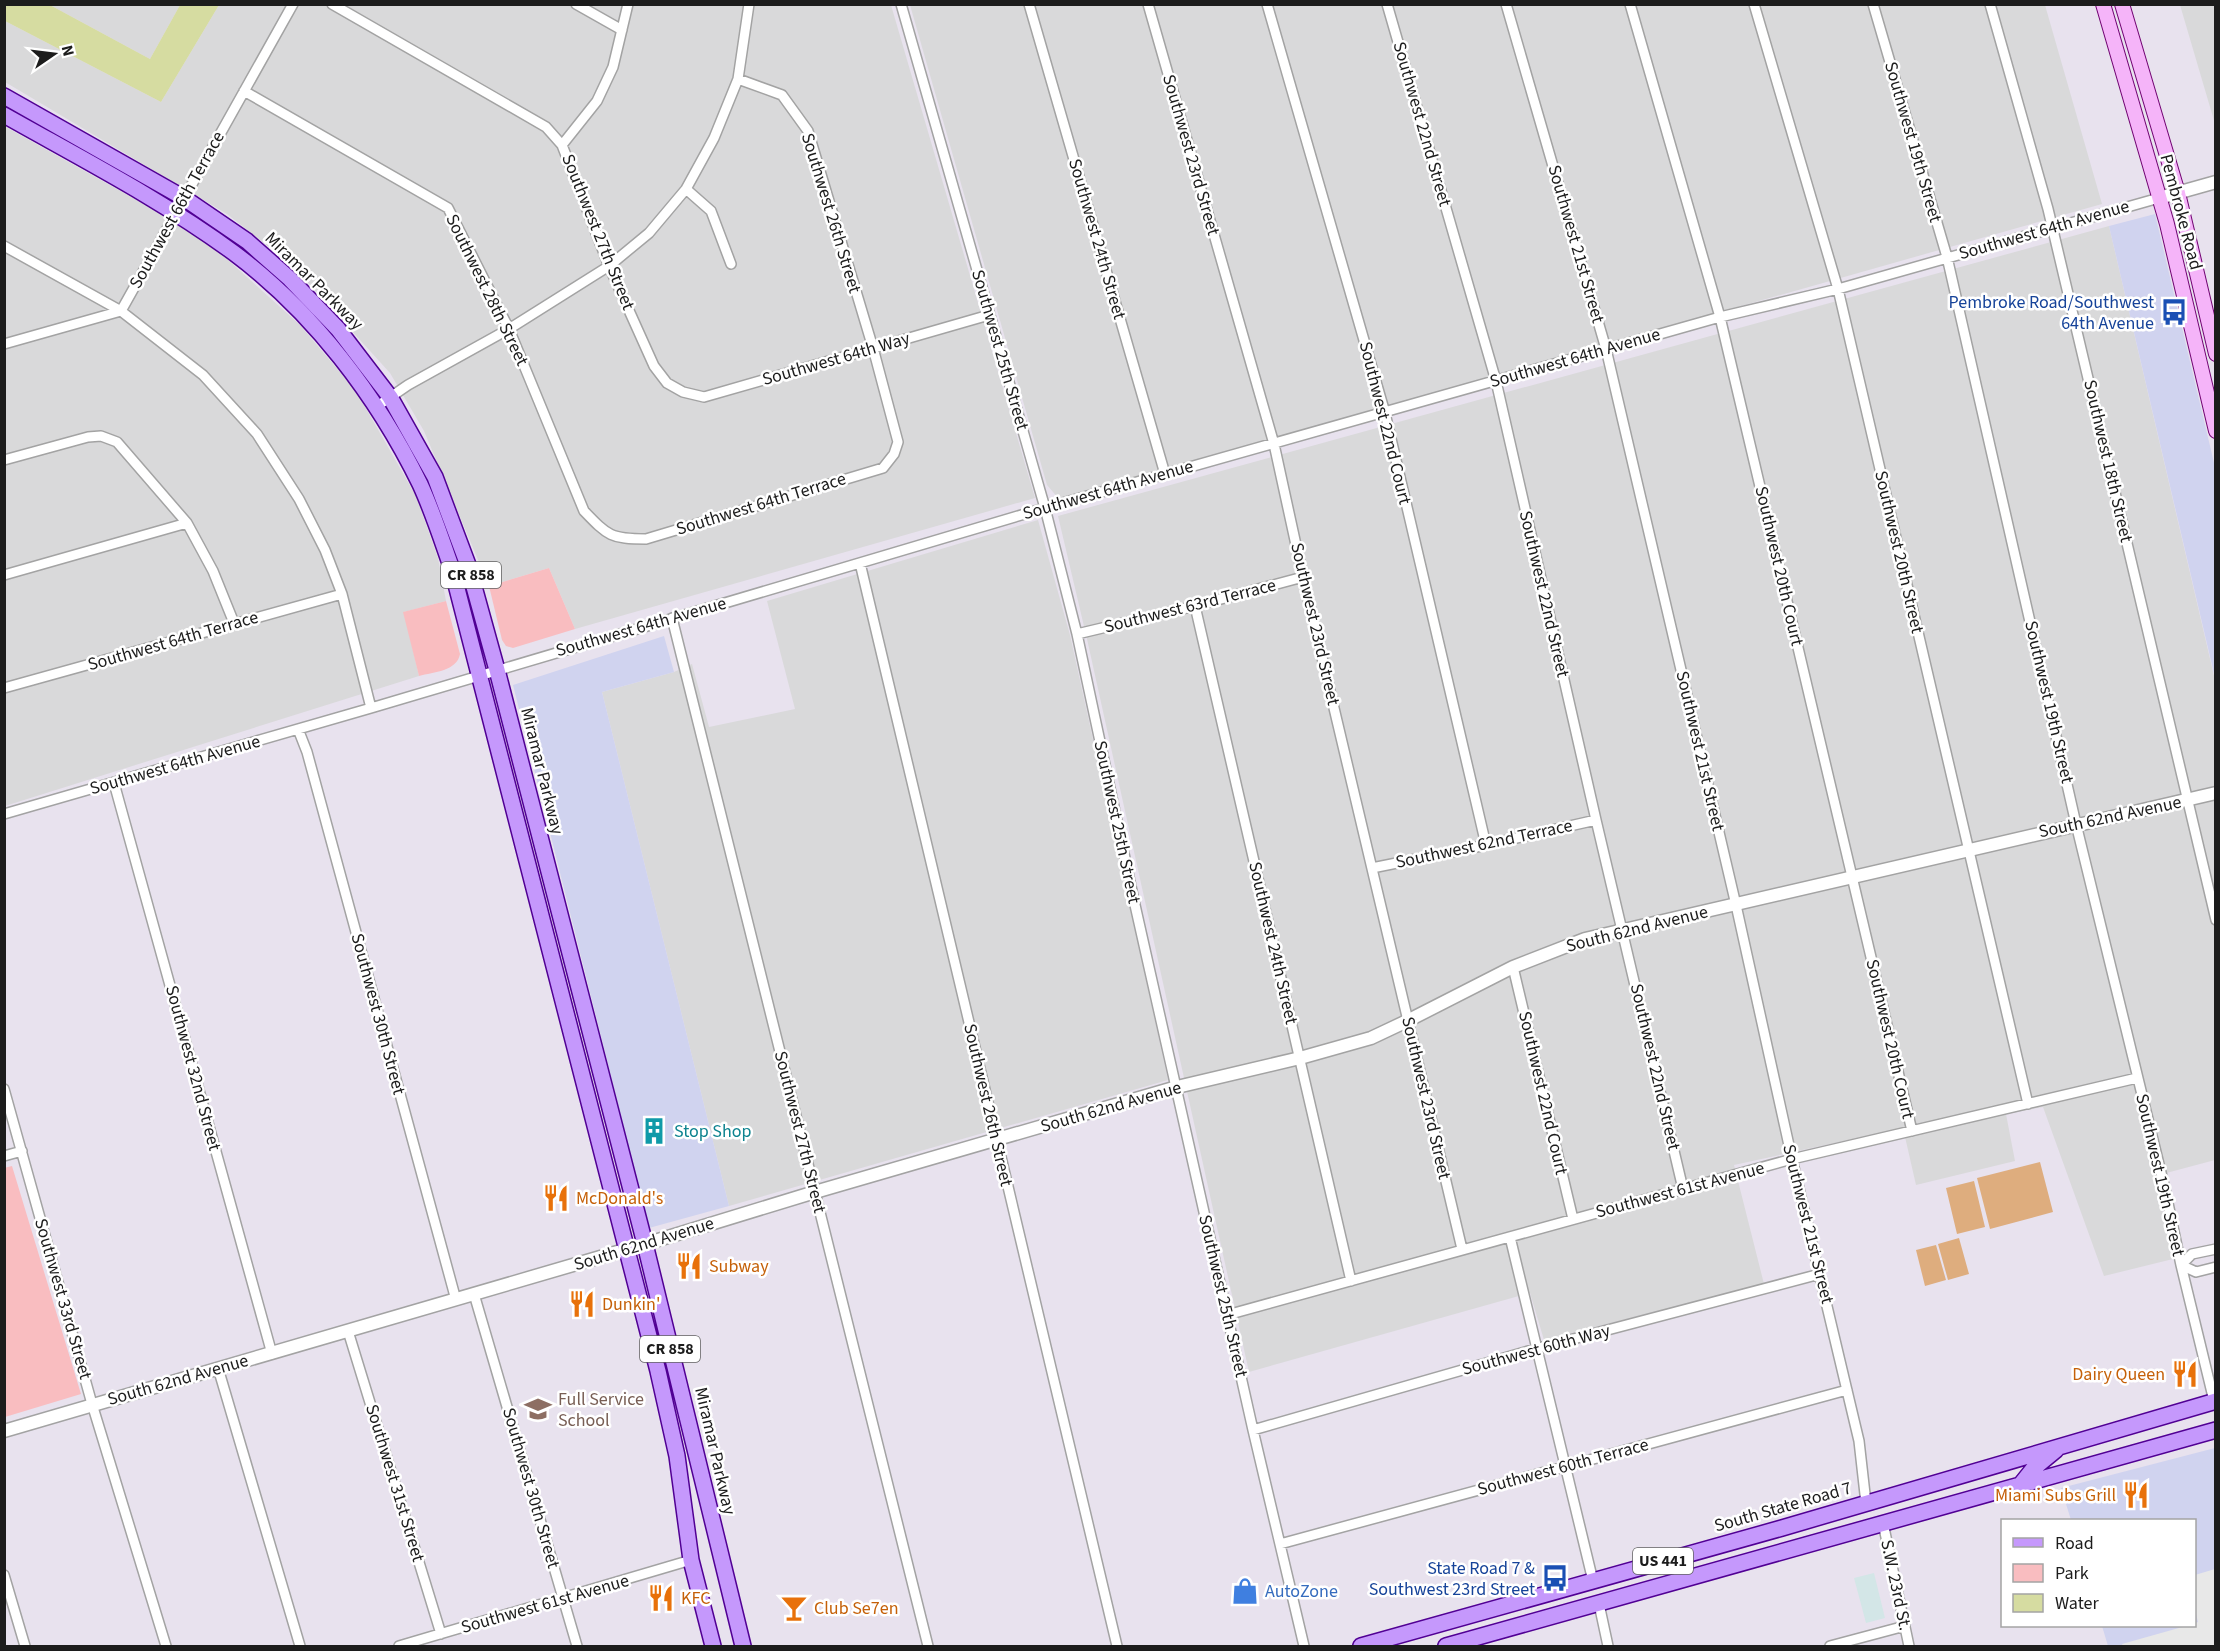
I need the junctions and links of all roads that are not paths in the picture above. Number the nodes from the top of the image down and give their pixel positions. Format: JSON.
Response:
{"nodes":[{"id":1,"x":293,"y":4,"type":"edge"},
{"id":2,"x":332,"y":4,"type":"edge"},
{"id":3,"x":576,"y":4,"type":"edge"},
{"id":4,"x":628,"y":4,"type":"edge"},
{"id":5,"x":749,"y":4,"type":"edge"},
{"id":6,"x":901,"y":4,"type":"edge"},
{"id":7,"x":1029,"y":4,"type":"edge"},
{"id":8,"x":1149,"y":4,"type":"edge"},
{"id":9,"x":1268,"y":4,"type":"edge"},
{"id":10,"x":1387,"y":4,"type":"edge"},
{"id":11,"x":1506,"y":4,"type":"edge"},
{"id":12,"x":1630,"y":4,"type":"edge"},
{"id":13,"x":1754,"y":4,"type":"edge"},
{"id":14,"x":1873,"y":4,"type":"edge"},
{"id":15,"x":1990,"y":4,"type":"edge"},
{"id":16,"x":2103,"y":4,"type":"edge"},
{"id":17,"x":2122,"y":4,"type":"edge"},
{"id":18,"x":622,"y":30,"type":"junction"},
{"id":19,"x":738,"y":78,"type":"junction"},
{"id":20,"x":244,"y":91,"type":"junction"},
{"id":21,"x":4,"y":96,"type":"edge"},
{"id":22,"x":4,"y":115,"type":"edge"},
{"id":23,"x":562,"y":145,"type":"junction"},
{"id":24,"x":2216,"y":182,"type":"edge"},
{"id":25,"x":686,"y":189,"type":"junction"},
{"id":26,"x":2178,"y":194,"type":"junction"},
{"id":27,"x":184,"y":198,"type":"junction"},
{"id":28,"x":2159,"y":198,"type":"junction"},
{"id":29,"x":176,"y":212,"type":"junction"},
{"id":30,"x":2052,"y":226,"type":"junction"},
{"id":31,"x":4,"y":246,"type":"edge"},
{"id":32,"x":1947,"y":258,"type":"junction"},
{"id":33,"x":731,"y":264,"type":"dead end"},
{"id":34,"x":609,"y":266,"type":"junction"},
{"id":35,"x":1838,"y":289,"type":"junction"},
{"id":36,"x":121,"y":311,"type":"junction"},
{"id":37,"x":989,"y":315,"type":"junction"},
{"id":38,"x":1720,"y":316,"type":"junction"},
{"id":39,"x":2192,"y":326,"type":"junction"},
{"id":40,"x":509,"y":329,"type":"junction"},
{"id":41,"x":4,"y":344,"type":"edge"},
{"id":42,"x":873,"y":348,"type":"junction"},
{"id":43,"x":1606,"y":349,"type":"junction"},
{"id":44,"x":2216,"y":354,"type":"edge"},
{"id":45,"x":1496,"y":381,"type":"junction"},
{"id":46,"x":683,"y":392,"type":"joint"},
{"id":47,"x":390,"y":397,"type":"junction"},
{"id":48,"x":2216,"y":405,"type":"edge"},
{"id":49,"x":376,"y":406,"type":"junction"},
{"id":50,"x":1385,"y":412,"type":"junction"},
{"id":51,"x":2216,"y":431,"type":"edge"},
{"id":52,"x":1274,"y":444,"type":"junction"},
{"id":53,"x":894,"y":454,"type":"joint"},
{"id":54,"x":4,"y":460,"type":"edge"},
{"id":55,"x":1165,"y":474,"type":"junction"},
{"id":56,"x":1045,"y":508,"type":"junction"},
{"id":57,"x":187,"y":523,"type":"junction"},
{"id":58,"x":621,"y":539,"type":"joint"},
{"id":59,"x":860,"y":563,"type":"junction"},
{"id":60,"x":4,"y":575,"type":"edge"},
{"id":61,"x":1303,"y":577,"type":"junction"},
{"id":62,"x":342,"y":594,"type":"junction"},
{"id":63,"x":1195,"y":606,"type":"junction"},
{"id":64,"x":672,"y":618,"type":"junction"},
{"id":65,"x":234,"y":623,"type":"junction"},
{"id":66,"x":1077,"y":634,"type":"junction"},
{"id":67,"x":497,"y":670,"type":"junction"},
{"id":68,"x":479,"y":675,"type":"junction"},
{"id":69,"x":4,"y":688,"type":"edge"},
{"id":70,"x":371,"y":708,"type":"junction"},
{"id":71,"x":298,"y":729,"type":"junction"},
{"id":72,"x":114,"y":783,"type":"junction"},
{"id":73,"x":2216,"y":793,"type":"edge"},
{"id":74,"x":2187,"y":800,"type":"junction"},
{"id":75,"x":4,"y":814,"type":"edge"},
{"id":76,"x":1596,"y":820,"type":"junction"},
{"id":77,"x":2076,"y":824,"type":"junction"},
{"id":78,"x":1486,"y":845,"type":"junction"},
{"id":79,"x":1968,"y":849,"type":"junction"},
{"id":80,"x":1372,"y":868,"type":"junction"},
{"id":81,"x":531,"y":876,"type":"junction"},
{"id":82,"x":1853,"y":876,"type":"junction"},
{"id":83,"x":1736,"y":905,"type":"junction"},
{"id":84,"x":2216,"y":920,"type":"edge"},
{"id":85,"x":1623,"y":930,"type":"junction"},
{"id":86,"x":565,"y":937,"type":"junction"},
{"id":87,"x":1513,"y":967,"type":"junction"},
{"id":88,"x":1407,"y":1021,"type":"junction"},
{"id":89,"x":1300,"y":1058,"type":"junction"},
{"id":90,"x":2137,"y":1078,"type":"junction"},
{"id":91,"x":1177,"y":1087,"type":"junction"},
{"id":92,"x":4,"y":1089,"type":"edge"},
{"id":93,"x":2028,"y":1104,"type":"junction"},
{"id":94,"x":1912,"y":1131,"type":"junction"},
{"id":95,"x":997,"y":1140,"type":"junction"},
{"id":96,"x":22,"y":1151,"type":"junction"},
{"id":97,"x":4,"y":1156,"type":"edge"},
{"id":98,"x":1792,"y":1159,"type":"junction"},
{"id":99,"x":1683,"y":1189,"type":"junction"},
{"id":100,"x":815,"y":1192,"type":"junction"},
{"id":101,"x":1572,"y":1219,"type":"junction"},
{"id":102,"x":1510,"y":1237,"type":"junction"},
{"id":103,"x":645,"y":1244,"type":"junction"},
{"id":104,"x":2216,"y":1248,"type":"edge"},
{"id":105,"x":627,"y":1249,"type":"junction"},
{"id":106,"x":1462,"y":1249,"type":"junction"},
{"id":107,"x":2181,"y":1265,"type":"junction"},
{"id":108,"x":2216,"y":1267,"type":"edge"},
{"id":109,"x":1820,"y":1274,"type":"junction"},
{"id":110,"x":1351,"y":1281,"type":"junction"},
{"id":111,"x":474,"y":1294,"type":"junction"},
{"id":112,"x":456,"y":1300,"type":"junction"},
{"id":113,"x":1227,"y":1315,"type":"junction"},
{"id":114,"x":348,"y":1331,"type":"junction"},
{"id":115,"x":1539,"y":1348,"type":"junction"},
{"id":116,"x":272,"y":1354,"type":"junction"},
{"id":117,"x":218,"y":1368,"type":"junction"},
{"id":118,"x":1847,"y":1390,"type":"junction"},
{"id":119,"x":2215,"y":1401,"type":"edge"},
{"id":120,"x":92,"y":1404,"type":"junction"},
{"id":121,"x":1253,"y":1430,"type":"junction"},
{"id":122,"x":2216,"y":1430,"type":"edge"},
{"id":123,"x":4,"y":1431,"type":"edge"},
{"id":124,"x":2061,"y":1447,"type":"junction"},
{"id":125,"x":1564,"y":1467,"type":"junction"},
{"id":126,"x":2022,"y":1485,"type":"junction"},
{"id":127,"x":1910,"y":1490,"type":"junction"},
{"id":128,"x":1866,"y":1503,"type":"junction"},
{"id":129,"x":1883,"y":1523,"type":"junction"},
{"id":130,"x":1841,"y":1535,"type":"junction"},
{"id":131,"x":1280,"y":1544,"type":"junction"},
{"id":132,"x":691,"y":1560,"type":"junction"},
{"id":133,"x":4,"y":1575,"type":"edge"},
{"id":134,"x":1593,"y":1581,"type":"junction"},
{"id":135,"x":564,"y":1599,"type":"junction"},
{"id":136,"x":1599,"y":1604,"type":"junction"},
{"id":137,"x":1905,"y":1626,"type":"junction"},
{"id":138,"x":441,"y":1634,"type":"junction"},
{"id":139,"x":25,"y":1647,"type":"edge"},
{"id":140,"x":166,"y":1647,"type":"edge"},
{"id":141,"x":300,"y":1647,"type":"edge"},
{"id":142,"x":399,"y":1647,"type":"edge"},
{"id":143,"x":577,"y":1647,"type":"edge"},
{"id":144,"x":713,"y":1647,"type":"edge"},
{"id":145,"x":743,"y":1647,"type":"edge"},
{"id":146,"x":928,"y":1647,"type":"edge"},
{"id":147,"x":1117,"y":1647,"type":"edge"},
{"id":148,"x":1304,"y":1647,"type":"edge"},
{"id":149,"x":1360,"y":1647,"type":"edge"},
{"id":150,"x":1446,"y":1647,"type":"edge"},
{"id":151,"x":1608,"y":1647,"type":"edge"},
{"id":152,"x":1830,"y":1647,"type":"edge"},
{"id":153,"x":1909,"y":1647,"type":"edge"}],
"edges":[{"from":1,"to":20,"type":"street","name":"Southwest 66th Terrace"},
{"from":2,"to":23,"type":"street","name":"Southwest 27th Street"},
{"from":3,"to":18,"type":"street"},
{"from":4,"to":18,"type":"street"},
{"from":5,"to":19,"type":"street"},
{"from":6,"to":37,"type":"street","name":"Southwest 25th Street"},
{"from":7,"to":55,"type":"street","name":"Southwest 24th Street"},
{"from":8,"to":52,"type":"street","name":"Southwest 23rd Street"},
{"from":9,"to":50,"type":"street","name":"Southwest 22nd Court"},
{"from":10,"to":45,"type":"street","name":"Southwest 22nd Street"},
{"from":11,"to":43,"type":"street","name":"Southwest 21st Street"},
{"from":12,"to":38,"type":"street","name":"Southwest 20th Court"},
{"from":13,"to":35,"type":"street","name":"Southwest 20th Street"},
{"from":14,"to":32,"type":"street","name":"Southwest 19th Street"},
{"from":15,"to":30,"type":"street","name":"Southwest 18th Street"},
{"from":16,"to":28,"type":"main road","name":"Pembroke Road"},
{"from":17,"to":26,"type":"main road","name":"Pembroke Road"},
{"from":18,"to":23,"type":"street"},
{"from":19,"to":25,"type":"street"},
{"from":19,"to":42,"type":"street","name":"Southwest 26th Street"},
{"from":20,"to":27,"type":"street","name":"Southwest 66th Terrace"},
{"from":20,"to":40,"type":"street","name":"Southwest 28th Street"},
{"from":21,"to":27,"type":"main road","name":"Miramar Parkway","number":"CR 858"},
{"from":22,"to":29,"type":"main road","name":"Miramar Parkway","number":"CR 858"},
{"from":23,"to":34,"type":"street","name":"Southwest 27th Street"},
{"from":24,"to":26,"type":"street","name":"Southwest 64th Avenue"},
{"from":25,"to":33,"type":"street"},
{"from":25,"to":34,"type":"street"},
{"from":26,"to":28,"type":"street","name":"Southwest 64th Avenue"},
{"from":26,"to":44,"type":"main road","name":"Pembroke Road"},
{"from":27,"to":29,"type":"street","name":"Southwest 66th Terrace"},
{"from":27,"to":47,"type":"main road","name":"Miramar Parkway","number":"CR 858"},
{"from":28,"to":30,"type":"street","name":"Southwest 64th Avenue"},
{"from":28,"to":39,"type":"main road","name":"Pembroke Road"},
{"from":29,"to":36,"type":"street","name":"Southwest 66th Terrace"},
{"from":29,"to":49,"type":"main road","name":"Miramar Parkway","number":"CR 858"},
{"from":30,"to":32,"type":"street","name":"Southwest 64th Avenue"},
{"from":30,"to":74,"type":"street","name":"Southwest 18th Street"},
{"from":31,"to":36,"type":"street"},
{"from":32,"to":35,"type":"street","name":"Southwest 64th Avenue"},
{"from":32,"to":77,"type":"street","name":"Southwest 19th Street"},
{"from":34,"to":40,"type":"street"},
{"from":34,"to":46,"type":"street","name":"Southwest 27th Street"},
{"from":35,"to":38,"type":"street","name":"Southwest 64th Avenue"},
{"from":35,"to":79,"type":"street","name":"Southwest 20th Street"},
{"from":36,"to":41,"type":"street"},
{"from":36,"to":62,"type":"street"},
{"from":37,"to":42,"type":"street","name":"Southwest 64th Way"},
{"from":37,"to":56,"type":"street","name":"Southwest 25th Street"},
{"from":38,"to":43,"type":"street","name":"Southwest 64th Avenue"},
{"from":38,"to":82,"type":"street","name":"Southwest 20th Court"},
{"from":39,"to":48,"type":"main road"},
{"from":39,"to":51,"type":"main road","name":"Pembroke Road"},
{"from":40,"to":47,"type":"street"},
{"from":40,"to":58,"type":"street","name":"Southwest 28th Street"},
{"from":42,"to":46,"type":"street","name":"Southwest 64th Way"},
{"from":42,"to":53,"type":"street","name":"Southwest 26th Street"},
{"from":43,"to":45,"type":"street","name":"Southwest 64th Avenue"},
{"from":43,"to":83,"type":"street","name":"Southwest 21st Street"},
{"from":45,"to":50,"type":"street","name":"Southwest 64th Avenue"},
{"from":45,"to":76,"type":"street","name":"Southwest 22nd Street"},
{"from":47,"to":49,"type":"street"},
{"from":47,"to":67,"type":"main road","name":"Miramar Parkway","number":"CR 858"},
{"from":49,"to":68,"type":"main road","name":"Miramar Parkway","number":"CR 858"},
{"from":50,"to":52,"type":"street","name":"Southwest 64th Avenue"},
{"from":50,"to":78,"type":"street","name":"Southwest 22nd Court"},
{"from":52,"to":55,"type":"street","name":"Southwest 64th Avenue"},
{"from":52,"to":61,"type":"street","name":"Southwest 23rd Street"},
{"from":53,"to":58,"type":"street","name":"Southwest 64th Terrace"},
{"from":54,"to":57,"type":"street"},
{"from":55,"to":56,"type":"street","name":"Southwest 64th Avenue"},
{"from":56,"to":59,"type":"street","name":"Southwest 64th Avenue"},
{"from":56,"to":66,"type":"street","name":"Southwest 25th Street"},
{"from":57,"to":60,"type":"street"},
{"from":57,"to":65,"type":"street"},
{"from":59,"to":64,"type":"street","name":"Southwest 64th Avenue"},
{"from":59,"to":95,"type":"street","name":"Southwest 26th Street"},
{"from":61,"to":63,"type":"street","name":"Southwest 63rd Terrace"},
{"from":61,"to":80,"type":"street","name":"Southwest 23rd Street"},
{"from":62,"to":65,"type":"street","name":"Southwest 64th Terrace"},
{"from":62,"to":70,"type":"street"},
{"from":63,"to":66,"type":"street","name":"Southwest 63rd Terrace"},
{"from":63,"to":89,"type":"street","name":"Southwest 24th Street"},
{"from":64,"to":67,"type":"street","name":"Southwest 64th Avenue"},
{"from":64,"to":100,"type":"street","name":"Southwest 27th Street"},
{"from":65,"to":69,"type":"street","name":"Southwest 64th Terrace"},
{"from":66,"to":91,"type":"street","name":"Southwest 25th Street"},
{"from":67,"to":68,"type":"street","name":"Southwest 64th Avenue"},
{"from":67,"to":86,"type":"main road","name":"Miramar Parkway","number":"CR 858"},
{"from":68,"to":70,"type":"street","name":"Southwest 64th Avenue"},
{"from":68,"to":81,"type":"main road","name":"Miramar Parkway","number":"CR 858"},
{"from":70,"to":71,"type":"street","name":"Southwest 64th Avenue"},
{"from":71,"to":72,"type":"street","name":"Southwest 64th Avenue"},
{"from":71,"to":112,"type":"street","name":"Southwest 30th Street"},
{"from":72,"to":75,"type":"street","name":"Southwest 64th Avenue"},
{"from":72,"to":116,"type":"street","name":"Southwest 32nd Street"},
{"from":73,"to":74,"type":"street","name":"South 62nd Avenue"},
{"from":74,"to":77,"type":"street","name":"South 62nd Avenue"},
{"from":74,"to":84,"type":"street","name":"Southwest 18th Street"},
{"from":76,"to":78,"type":"street","name":"Southwest 62nd Terrace"},
{"from":76,"to":85,"type":"street","name":"Southwest 22nd Street"},
{"from":77,"to":79,"type":"street","name":"South 62nd Avenue"},
{"from":77,"to":90,"type":"street","name":"Southwest 19th Street"},
{"from":78,"to":80,"type":"street","name":"Southwest 62nd Terrace"},
{"from":79,"to":82,"type":"street","name":"South 62nd Avenue"},
{"from":79,"to":93,"type":"street","name":"Southwest 20th Street"},
{"from":80,"to":88,"type":"street","name":"Southwest 23rd Street"},
{"from":81,"to":86,"type":"main road"},
{"from":81,"to":105,"type":"main road","name":"Miramar Parkway","number":"CR 858"},
{"from":82,"to":83,"type":"street","name":"South 62nd Avenue"},
{"from":82,"to":94,"type":"street","name":"Southwest 20th Court"},
{"from":83,"to":85,"type":"street","name":"South 62nd Avenue"},
{"from":83,"to":98,"type":"street","name":"Southwest 21st Street"},
{"from":85,"to":87,"type":"street","name":"South 62nd Avenue"},
{"from":85,"to":99,"type":"street","name":"Southwest 22nd Street"},
{"from":86,"to":103,"type":"main road","name":"Miramar Parkway","number":"CR 858"},
{"from":87,"to":88,"type":"street","name":"South 62nd Avenue"},
{"from":87,"to":101,"type":"street","name":"Southwest 22nd Court"},
{"from":88,"to":89,"type":"street","name":"South 62nd Avenue"},
{"from":88,"to":106,"type":"street","name":"Southwest 23rd Street"},
{"from":89,"to":91,"type":"street","name":"South 62nd Avenue"},
{"from":89,"to":110,"type":"street","name":"Southwest 24th Street"},
{"from":90,"to":93,"type":"street","name":"Southwest 61st Avenue"},
{"from":90,"to":107,"type":"street","name":"Southwest 19th Street"},
{"from":91,"to":95,"type":"street","name":"South 62nd Avenue"},
{"from":91,"to":113,"type":"street","name":"Southwest 25th Street"},
{"from":92,"to":96,"type":"street","name":"Southwest 33rd Street"},
{"from":93,"to":94,"type":"street","name":"Southwest 61st Avenue"},
{"from":94,"to":98,"type":"street","name":"Southwest 61st Avenue"},
{"from":95,"to":100,"type":"street","name":"South 62nd Avenue"},
{"from":95,"to":147,"type":"street","name":"Southwest 26th Street"},
{"from":96,"to":97,"type":"street"},
{"from":96,"to":120,"type":"street","name":"Southwest 33rd Street"},
{"from":98,"to":99,"type":"street","name":"Southwest 61st Avenue"},
{"from":98,"to":109,"type":"street","name":"Southwest 21st Street"},
{"from":99,"to":101,"type":"street","name":"Southwest 61st Avenue"},
{"from":100,"to":103,"type":"street","name":"South 62nd Avenue"},
{"from":100,"to":146,"type":"street","name":"Southwest 27th Street"},
{"from":101,"to":102,"type":"street","name":"Southwest 61st Avenue"},
{"from":102,"to":106,"type":"street","name":"Southwest 61st Avenue"},
{"from":102,"to":115,"type":"street"},
{"from":103,"to":105,"type":"street","name":"South 62nd Avenue"},
{"from":103,"to":145,"type":"main road","name":"Miramar Parkway","number":"CR 858"},
{"from":104,"to":107,"type":"street"},
{"from":105,"to":111,"type":"street","name":"South 62nd Avenue"},
{"from":105,"to":132,"type":"main road","name":"Miramar Parkway","number":"CR 858"},
{"from":106,"to":110,"type":"street","name":"Southwest 61st Avenue"},
{"from":107,"to":108,"type":"street"},
{"from":107,"to":119,"type":"street","name":"Southwest 19th Street"},
{"from":109,"to":115,"type":"street","name":"Southwest 60th Way"},
{"from":109,"to":118,"type":"street","name":"Southwest 21st Street"},
{"from":110,"to":113,"type":"street","name":"Southwest 61st Avenue"},
{"from":111,"to":112,"type":"street","name":"South 62nd Avenue"},
{"from":111,"to":135,"type":"street","name":"Southwest 30th Street"},
{"from":112,"to":114,"type":"street","name":"South 62nd Avenue"},
{"from":113,"to":121,"type":"street","name":"Southwest 25th Street"},
{"from":114,"to":116,"type":"street","name":"South 62nd Avenue"},
{"from":114,"to":138,"type":"street","name":"Southwest 31st Street"},
{"from":115,"to":121,"type":"street","name":"Southwest 60th Way"},
{"from":115,"to":125,"type":"street"},
{"from":116,"to":117,"type":"street","name":"South 62nd Avenue"},
{"from":117,"to":120,"type":"street","name":"South 62nd Avenue"},
{"from":117,"to":141,"type":"street"},
{"from":118,"to":125,"type":"street","name":"Southwest 60th Terrace"},
{"from":118,"to":128,"type":"street","name":"Southwest 21st Street"},
{"from":119,"to":124,"type":"main road","name":"South State Road 7","number":"US 441"},
{"from":120,"to":123,"type":"street","name":"South 62nd Avenue"},
{"from":120,"to":140,"type":"street","name":"Southwest 33rd Street"},
{"from":121,"to":131,"type":"street","name":"Southwest 25th Street"},
{"from":122,"to":126,"type":"main road","number":"US 441"},
{"from":124,"to":126,"type":"main road"},
{"from":124,"to":127,"type":"main road","name":"South State Road 7","number":"US 441"},
{"from":125,"to":131,"type":"street","name":"Southwest 60th Terrace"},
{"from":125,"to":134,"type":"street"},
{"from":126,"to":129,"type":"main road","number":"US 441"},
{"from":127,"to":128,"type":"main road","name":"South State Road 7","number":"US 441"},
{"from":127,"to":129,"type":"main road"},
{"from":128,"to":130,"type":"main road"},
{"from":128,"to":134,"type":"main road","name":"South State Road 7","number":"US 441"},
{"from":129,"to":130,"type":"main road","number":"US 441"},
{"from":129,"to":137,"type":"street","name":"S.W. 23rd St."},
{"from":130,"to":136,"type":"main road","number":"US 441"},
{"from":131,"to":148,"type":"street","name":"Southwest 25th Street"},
{"from":132,"to":135,"type":"street","name":"Southwest 61st Avenue"},
{"from":132,"to":144,"type":"main road","name":"Miramar Parkway","number":"CR 858"},
{"from":133,"to":139,"type":"street"},
{"from":134,"to":149,"type":"main road","name":"South State Road 7","number":"US 441"},
{"from":135,"to":138,"type":"street","name":"Southwest 61st Avenue"},
{"from":135,"to":143,"type":"street","name":"Southwest 30th Street"},
{"from":136,"to":150,"type":"main road","number":"US 441"},
{"from":136,"to":151,"type":"street"},
{"from":137,"to":152,"type":"street"},
{"from":137,"to":153,"type":"street","name":"S.W. 23rd St."},
{"from":138,"to":142,"type":"street","name":"Southwest 61st Avenue"}]}
